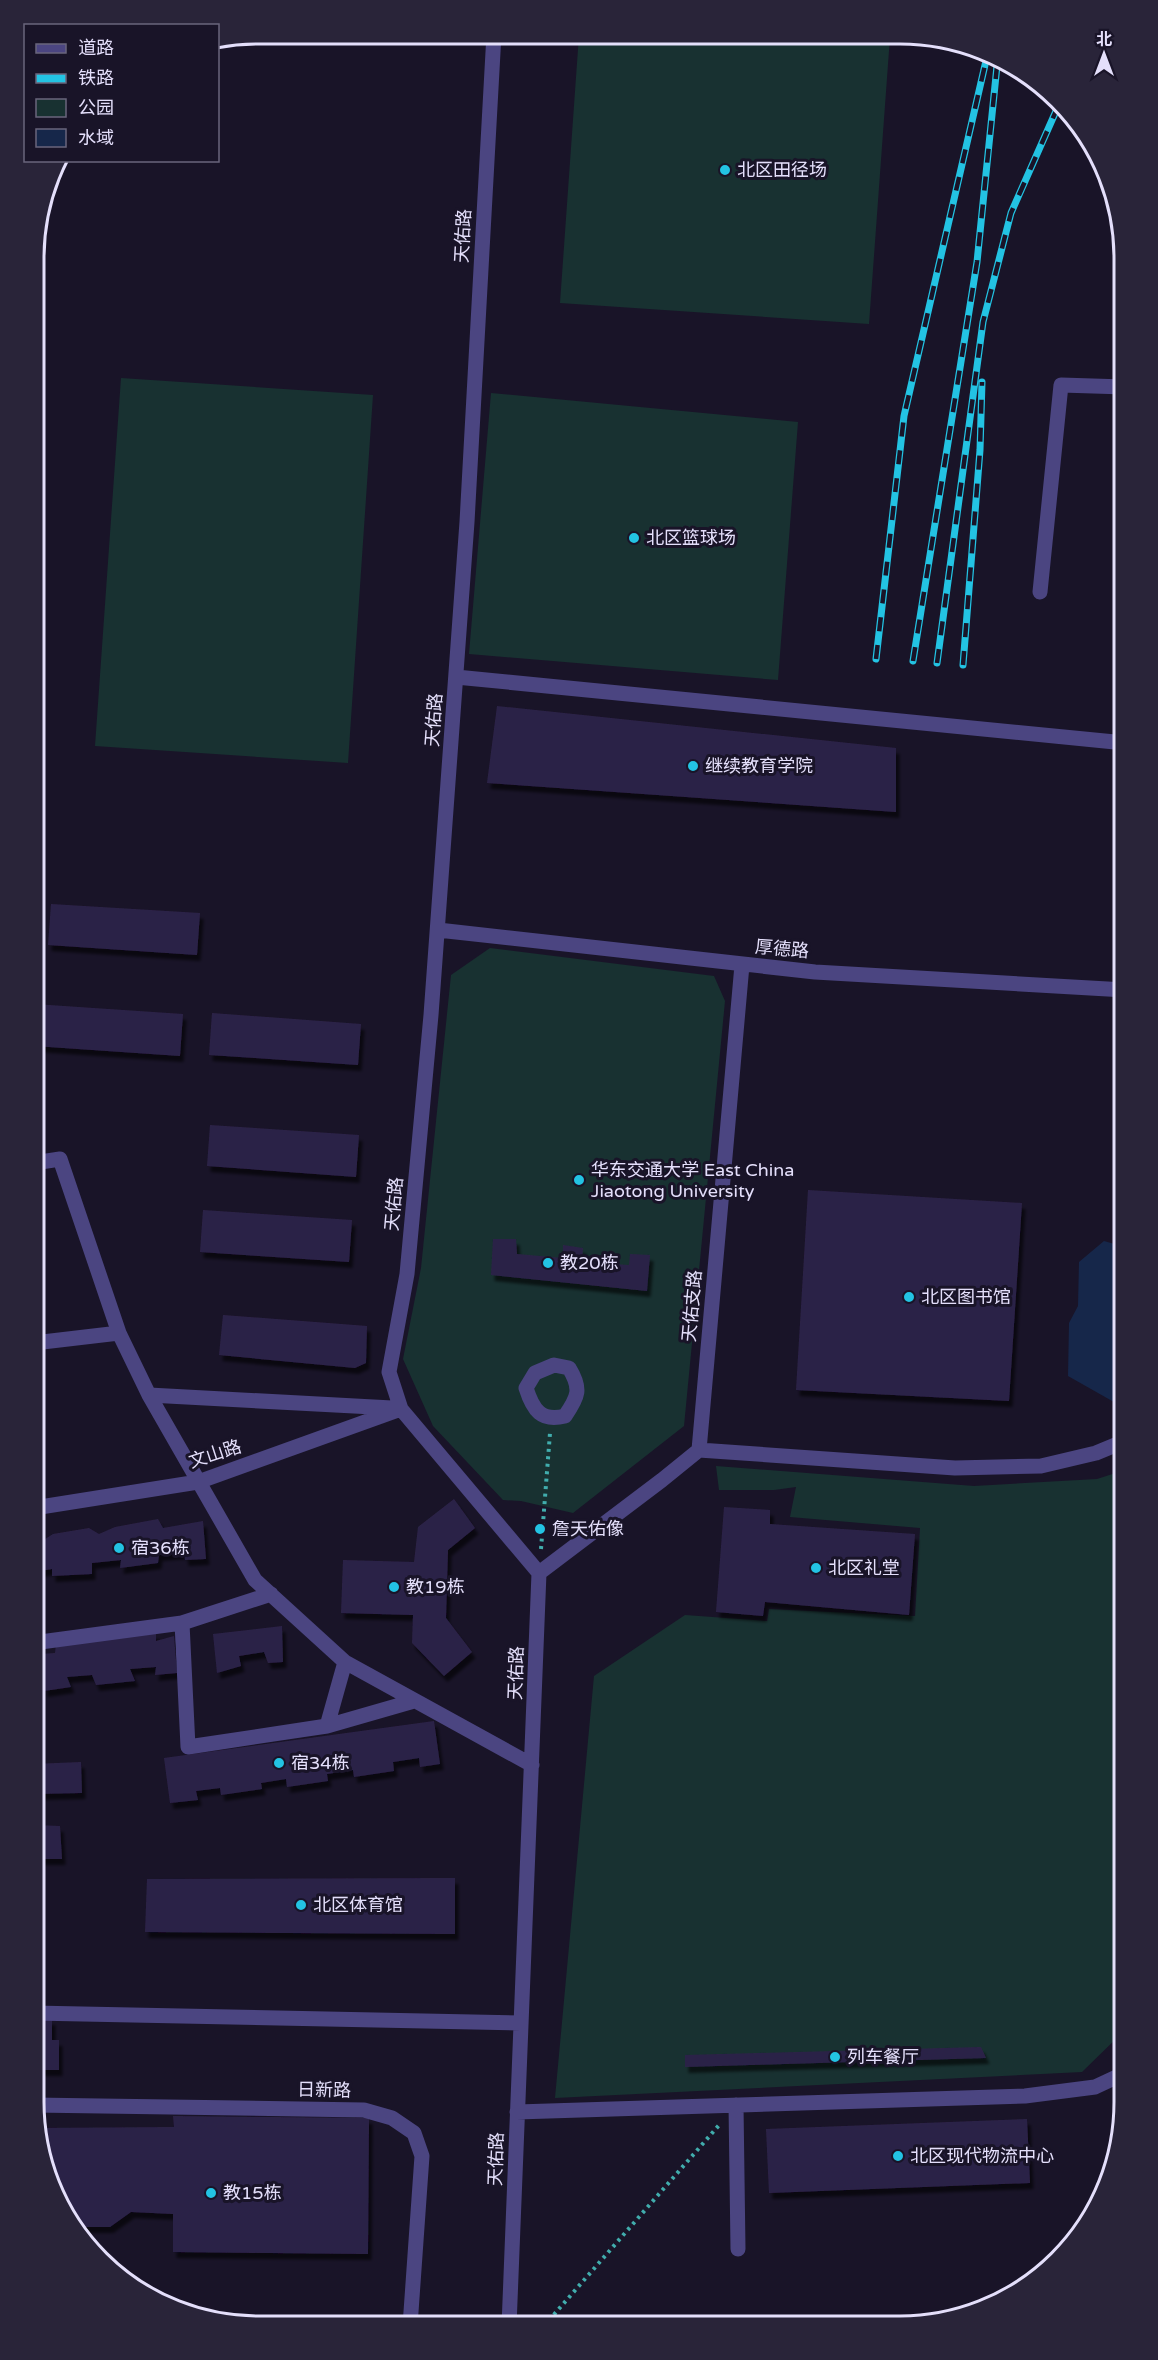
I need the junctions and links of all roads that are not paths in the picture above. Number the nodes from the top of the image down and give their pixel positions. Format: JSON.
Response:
{"nodes":[{"id":1,"x":493,"y":44,"type":"edge"},
{"id":2,"x":1114,"y":387,"type":"edge"},
{"id":3,"x":1040,"y":592,"type":"dead end"},
{"id":4,"x":456,"y":677,"type":"junction"},
{"id":5,"x":1114,"y":742,"type":"edge"},
{"id":6,"x":438,"y":930,"type":"junction"},
{"id":7,"x":742,"y":965,"type":"junction"},
{"id":8,"x":1114,"y":989,"type":"edge"},
{"id":9,"x":44,"y":1161,"type":"edge"},
{"id":10,"x":119,"y":1333,"type":"junction"},
{"id":11,"x":44,"y":1342,"type":"edge"},
{"id":12,"x":149,"y":1395,"type":"junction"},
{"id":13,"x":401,"y":1409,"type":"junction"},
{"id":14,"x":1114,"y":1446,"type":"edge"},
{"id":15,"x":699,"y":1450,"type":"junction"},
{"id":16,"x":198,"y":1482,"type":"junction"},
{"id":17,"x":44,"y":1507,"type":"edge"},
{"id":18,"x":539,"y":1573,"type":"junction"},
{"id":19,"x":271,"y":1594,"type":"junction"},
{"id":20,"x":182,"y":1623,"type":"junction"},
{"id":21,"x":44,"y":1642,"type":"edge"},
{"id":22,"x":345,"y":1662,"type":"junction"},
{"id":23,"x":414,"y":1701,"type":"junction"},
{"id":24,"x":327,"y":1726,"type":"junction"},
{"id":25,"x":532,"y":1765,"type":"junction"},
{"id":26,"x":44,"y":2013,"type":"edge"},
{"id":27,"x":521,"y":2023,"type":"junction"},
{"id":28,"x":1114,"y":2078,"type":"edge"},
{"id":29,"x":44,"y":2105,"type":"edge"},
{"id":30,"x":736,"y":2105,"type":"junction"},
{"id":31,"x":517,"y":2112,"type":"junction"},
{"id":32,"x":738,"y":2249,"type":"dead end"},
{"id":33,"x":411,"y":2316,"type":"edge"},
{"id":34,"x":509,"y":2316,"type":"edge"}],
"edges":[{"from":1,"to":4,"type":"street","name":"天佑路"},
{"from":2,"to":3,"type":"street"},
{"from":4,"to":5,"type":"street"},
{"from":4,"to":6,"type":"street","name":"天佑路"},
{"from":6,"to":7,"type":"street","name":"厚德路"},
{"from":6,"to":13,"type":"street","name":"天佑路"},
{"from":7,"to":8,"type":"street","name":"厚德路"},
{"from":7,"to":15,"type":"street","name":"天佑支路"},
{"from":9,"to":10,"type":"street"},
{"from":10,"to":11,"type":"street"},
{"from":10,"to":12,"type":"street"},
{"from":12,"to":13,"type":"street"},
{"from":12,"to":16,"type":"street"},
{"from":13,"to":16,"type":"street","name":"文山路"},
{"from":13,"to":18,"type":"street","name":"天佑路"},
{"from":14,"to":15,"type":"street"},
{"from":15,"to":18,"type":"street"},
{"from":16,"to":17,"type":"street","name":"文山路"},
{"from":16,"to":19,"type":"street"},
{"from":18,"to":25,"type":"street","name":"天佑路"},
{"from":19,"to":20,"type":"street"},
{"from":19,"to":22,"type":"street"},
{"from":20,"to":21,"type":"street"},
{"from":20,"to":24,"type":"street"},
{"from":22,"to":23,"type":"street"},
{"from":22,"to":24,"type":"street"},
{"from":23,"to":24,"type":"street"},
{"from":23,"to":25,"type":"street"},
{"from":25,"to":27,"type":"street","name":"天佑路"},
{"from":26,"to":27,"type":"street"},
{"from":27,"to":31,"type":"street","name":"天佑路"},
{"from":28,"to":30,"type":"street"},
{"from":29,"to":33,"type":"street","name":"日新路"},
{"from":30,"to":31,"type":"street"},
{"from":30,"to":32,"type":"street"},
{"from":31,"to":34,"type":"street","name":"天佑路"}]}
